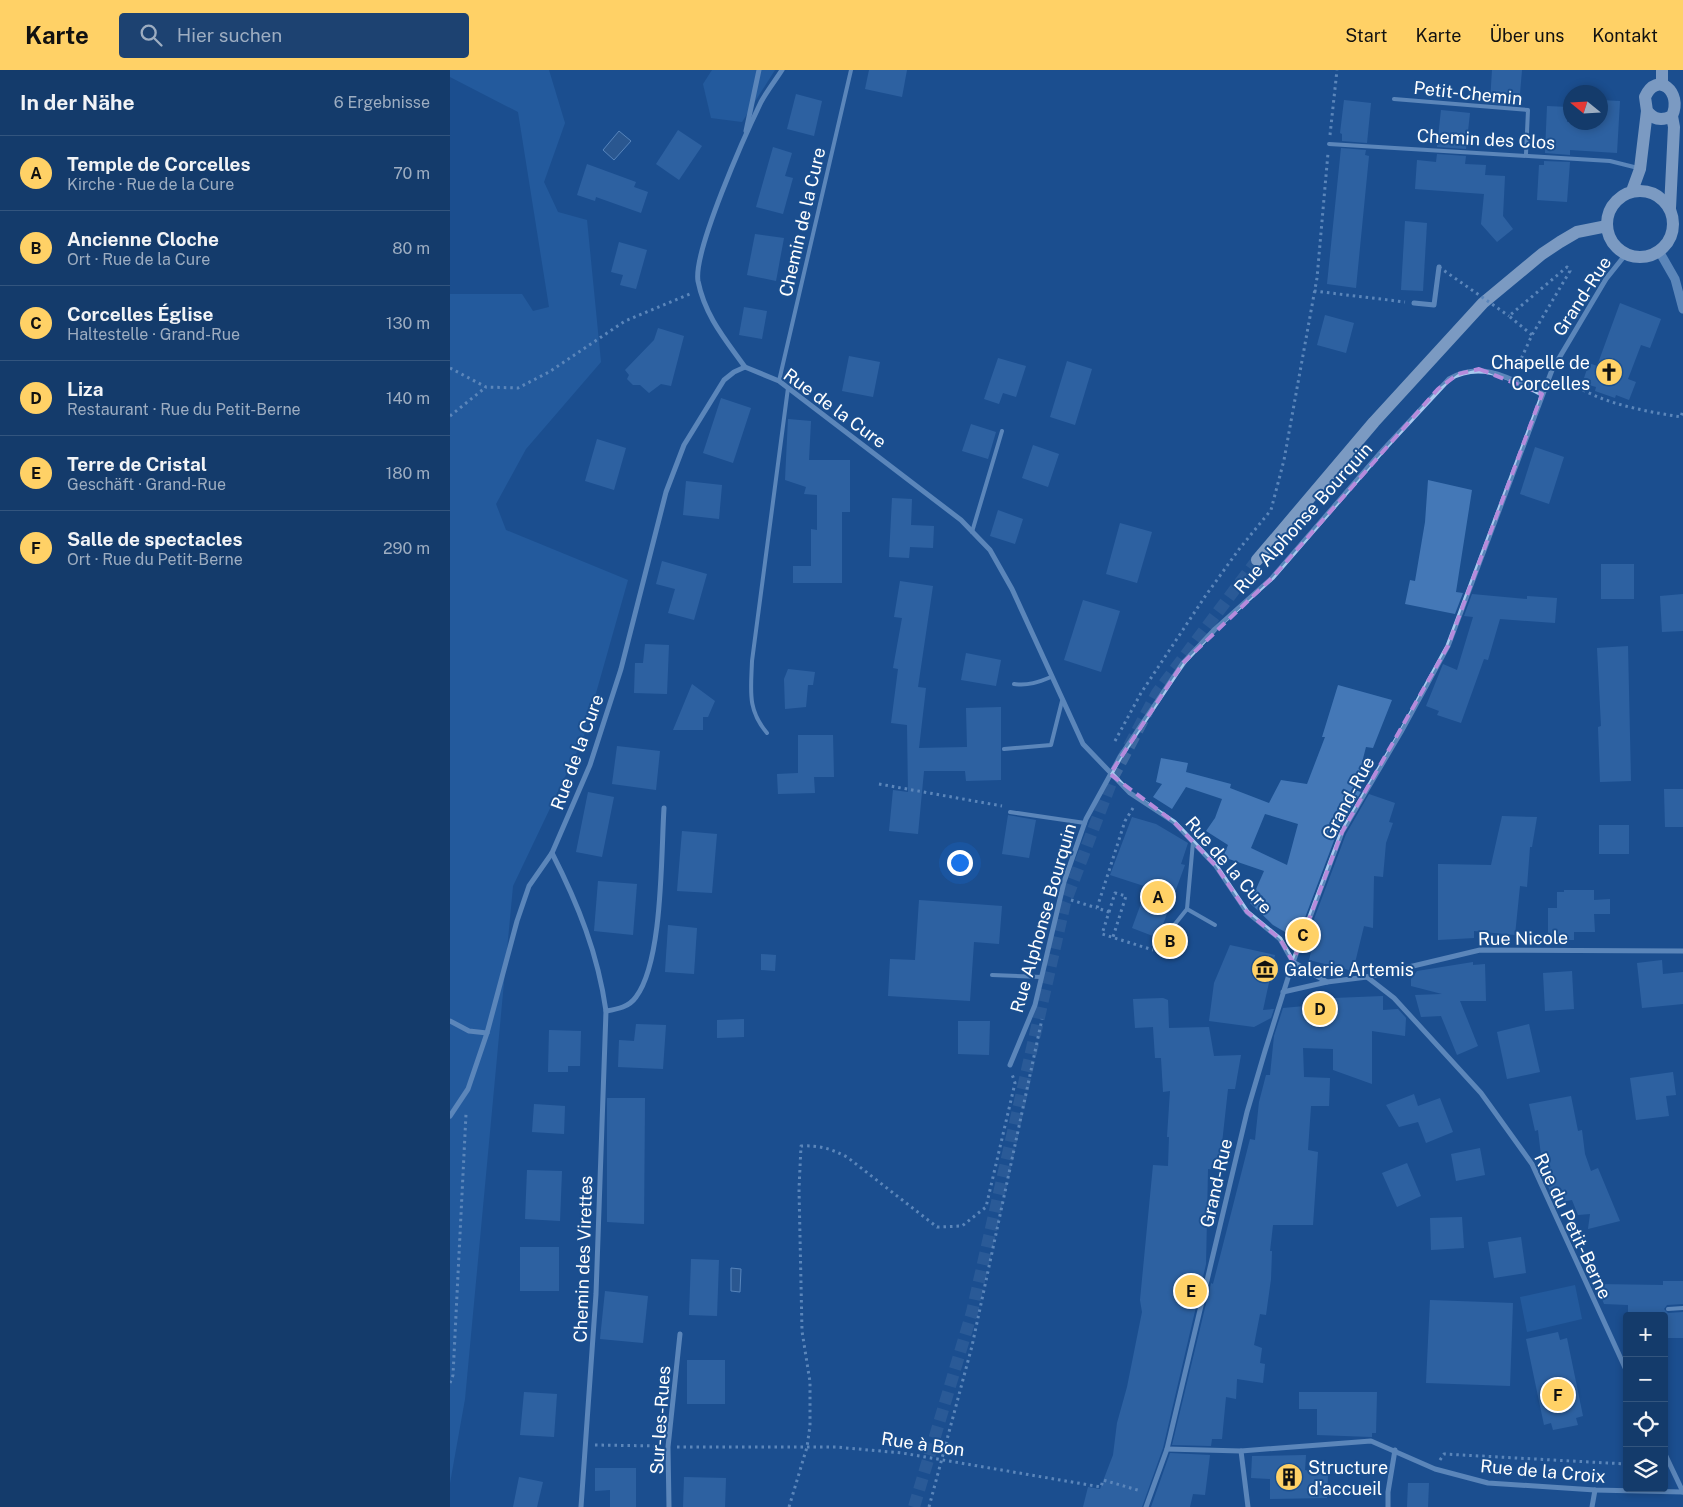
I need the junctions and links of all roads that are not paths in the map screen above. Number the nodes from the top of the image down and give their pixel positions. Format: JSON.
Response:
{"nodes":[{"id":1,"x":759,"y":70,"type":"edge"},
{"id":2,"x":782,"y":70,"type":"edge"},
{"id":3,"x":851,"y":70,"type":"edge"},
{"id":4,"x":1662,"y":70,"type":"edge"},
{"id":5,"x":1662,"y":84,"type":"junction"},
{"id":6,"x":1394,"y":99,"type":"dead end"},
{"id":7,"x":1647,"y":111,"type":"junction"},
{"id":8,"x":1672,"y":116,"type":"junction"},
{"id":9,"x":744,"y":141,"type":"junction"},
{"id":10,"x":1329,"y":144,"type":"road end"},
{"id":11,"x":1526,"y":154,"type":"junction"},
{"id":12,"x":1640,"y":169,"type":"junction"},
{"id":13,"x":1632,"y":191,"type":"junction"},
{"id":14,"x":1670,"y":208,"type":"junction"},
{"id":15,"x":1607,"y":226,"type":"junction"},
{"id":16,"x":1659,"y":251,"type":"junction"},
{"id":17,"x":1626,"y":254,"type":"junction"},
{"id":18,"x":1439,"y":267,"type":"road end"},
{"id":19,"x":1414,"y":303,"type":"road end"},
{"id":20,"x":1683,"y":307,"type":"edge"},
{"id":21,"x":745,"y":367,"type":"junction"},
{"id":22,"x":779,"y":381,"type":"junction"},
{"id":23,"x":788,"y":388,"type":"junction"},
{"id":24,"x":1542,"y":394,"type":"junction"},
{"id":25,"x":1002,"y":432,"type":"dead end"},
{"id":26,"x":972,"y":532,"type":"junction"},
{"id":27,"x":1257,"y":560,"type":"tunnel mouth"},
{"id":28,"x":1051,"y":676,"type":"junction"},
{"id":29,"x":1014,"y":684,"type":"dead end"},
{"id":30,"x":1062,"y":701,"type":"junction"},
{"id":31,"x":767,"y":733,"type":"dead end"},
{"id":32,"x":1004,"y":749,"type":"dead end"},
{"id":33,"x":1110,"y":774,"type":"junction"},
{"id":34,"x":664,"y":808,"type":"dead end"},
{"id":35,"x":1010,"y":812,"type":"dead end"},
{"id":36,"x":1085,"y":823,"type":"junction"},
{"id":37,"x":1194,"y":842,"type":"junction"},
{"id":38,"x":552,"y":853,"type":"junction"},
{"id":39,"x":1187,"y":909,"type":"junction"},
{"id":40,"x":1215,"y":925,"type":"dead end"},
{"id":41,"x":1683,"y":951,"type":"edge"},
{"id":42,"x":1163,"y":953,"type":"road end"},
{"id":43,"x":1293,"y":962,"type":"junction"},
{"id":44,"x":992,"y":975,"type":"dead end"},
{"id":45,"x":1041,"y":977,"type":"junction"},
{"id":46,"x":1367,"y":977,"type":"junction"},
{"id":47,"x":1327,"y":982,"type":"junction"},
{"id":48,"x":1283,"y":992,"type":"junction"},
{"id":49,"x":606,"y":1011,"type":"junction"},
{"id":50,"x":450,"y":1021,"type":"edge"},
{"id":51,"x":486,"y":1033,"type":"junction"},
{"id":52,"x":1010,"y":1065,"type":"road end"},
{"id":53,"x":450,"y":1116,"type":"edge"},
{"id":54,"x":1683,"y":1308,"type":"edge"},
{"id":55,"x":1668,"y":1309,"type":"dead end"},
{"id":56,"x":680,"y":1334,"type":"dead end"},
{"id":57,"x":1623,"y":1363,"type":"edge"},
{"id":58,"x":1167,"y":1449,"type":"junction"},
{"id":59,"x":1241,"y":1450,"type":"junction"},
{"id":60,"x":1395,"y":1450,"type":"junction"},
{"id":61,"x":1668,"y":1460,"type":"edge"},
{"id":62,"x":1595,"y":1490,"type":"junction"},
{"id":63,"x":1683,"y":1492,"type":"edge"},
{"id":64,"x":581,"y":1507,"type":"edge"},
{"id":65,"x":669,"y":1507,"type":"edge"},
{"id":66,"x":1146,"y":1507,"type":"edge"},
{"id":67,"x":1248,"y":1507,"type":"edge"},
{"id":68,"x":1388,"y":1507,"type":"edge"},
{"id":69,"x":1592,"y":1507,"type":"edge"}],
"edges":[{"from":1,"to":9,"type":"street"},
{"from":2,"to":9,"type":"street"},
{"from":3,"to":22,"type":"lane","name":"Chemin de la Cure"},
{"from":4,"to":5,"type":"main road"},
{"from":5,"to":7,"type":"main road"},
{"from":5,"to":8,"type":"main road"},
{"from":6,"to":11,"type":"lane","name":"Petit-Chemin"},
{"from":7,"to":8,"type":"main road"},
{"from":7,"to":12,"type":"main road"},
{"from":8,"to":14,"type":"main road"},
{"from":9,"to":21,"type":"street"},
{"from":10,"to":11,"type":"lane","name":"Chemin des Clos"},
{"from":11,"to":12,"type":"lane","name":"Chemin des Clos"},
{"from":12,"to":13,"type":"main road"},
{"from":13,"to":14,"type":"main road"},
{"from":13,"to":15,"type":"main road"},
{"from":14,"to":16,"type":"main road"},
{"from":15,"to":17,"type":"main road"},
{"from":15,"to":27,"type":"main road"},
{"from":16,"to":17,"type":"main road"},
{"from":16,"to":20,"type":"street"},
{"from":17,"to":24,"type":"street","name":"Grand-Rue"},
{"from":18,"to":19,"type":"street"},
{"from":21,"to":22,"type":"street","name":"Rue de la Cure"},
{"from":21,"to":38,"type":"street","name":"Rue de la Cure"},
{"from":22,"to":23,"type":"street","name":"Rue de la Cure"},
{"from":23,"to":26,"type":"street","name":"Rue de la Cure"},
{"from":23,"to":31,"type":"lane"},
{"from":24,"to":33,"type":"street","name":"Rue Alphonse Bourquin"},
{"from":24,"to":43,"type":"street","name":"Grand-Rue"},
{"from":25,"to":26,"type":"lane"},
{"from":26,"to":28,"type":"street","name":"Rue de la Cure"},
{"from":28,"to":29,"type":"lane"},
{"from":28,"to":30,"type":"street","name":"Rue de la Cure"},
{"from":30,"to":32,"type":"lane"},
{"from":30,"to":33,"type":"street","name":"Rue de la Cure"},
{"from":33,"to":36,"type":"street","name":"Rue Alphonse Bourquin"},
{"from":33,"to":37,"type":"street","name":"Rue de la Cure"},
{"from":34,"to":49,"type":"street"},
{"from":35,"to":36,"type":"lane"},
{"from":36,"to":45,"type":"street","name":"Rue Alphonse Bourquin"},
{"from":37,"to":39,"type":"lane"},
{"from":37,"to":43,"type":"street","name":"Rue de la Cure"},
{"from":38,"to":49,"type":"street","name":"Chemin des Virettes"},
{"from":38,"to":51,"type":"street","name":"Rue de la Cure"},
{"from":39,"to":40,"type":"lane"},
{"from":39,"to":42,"type":"lane"},
{"from":41,"to":46,"type":"street","name":"Rue Nicole"},
{"from":43,"to":47,"type":"street"},
{"from":43,"to":48,"type":"street","name":"Grand-Rue"},
{"from":44,"to":45,"type":"lane"},
{"from":45,"to":52,"type":"street","name":"Rue Alphonse Bourquin"},
{"from":46,"to":47,"type":"street"},
{"from":46,"to":57,"type":"street","name":"Rue du Petit-Berne"},
{"from":47,"to":48,"type":"street"},
{"from":48,"to":58,"type":"street","name":"Grand-Rue"},
{"from":49,"to":64,"type":"street","name":"Chemin des Virettes"},
{"from":50,"to":51,"type":"street"},
{"from":51,"to":53,"type":"street","name":"Rue de la Cure"},
{"from":54,"to":55,"type":"lane"},
{"from":56,"to":65,"type":"street","name":"Sur-les-Rues"},
{"from":58,"to":59,"type":"street","name":"Rue de la Croix"},
{"from":58,"to":66,"type":"street","name":"Grand-Rue"},
{"from":59,"to":60,"type":"street","name":"Rue de la Croix"},
{"from":59,"to":67,"type":"street"},
{"from":60,"to":62,"type":"street","name":"Rue de la Croix"},
{"from":60,"to":68,"type":"street"},
{"from":61,"to":63,"type":"street"},
{"from":62,"to":63,"type":"street","name":"Rue de la Croix"},
{"from":62,"to":69,"type":"street"}]}
